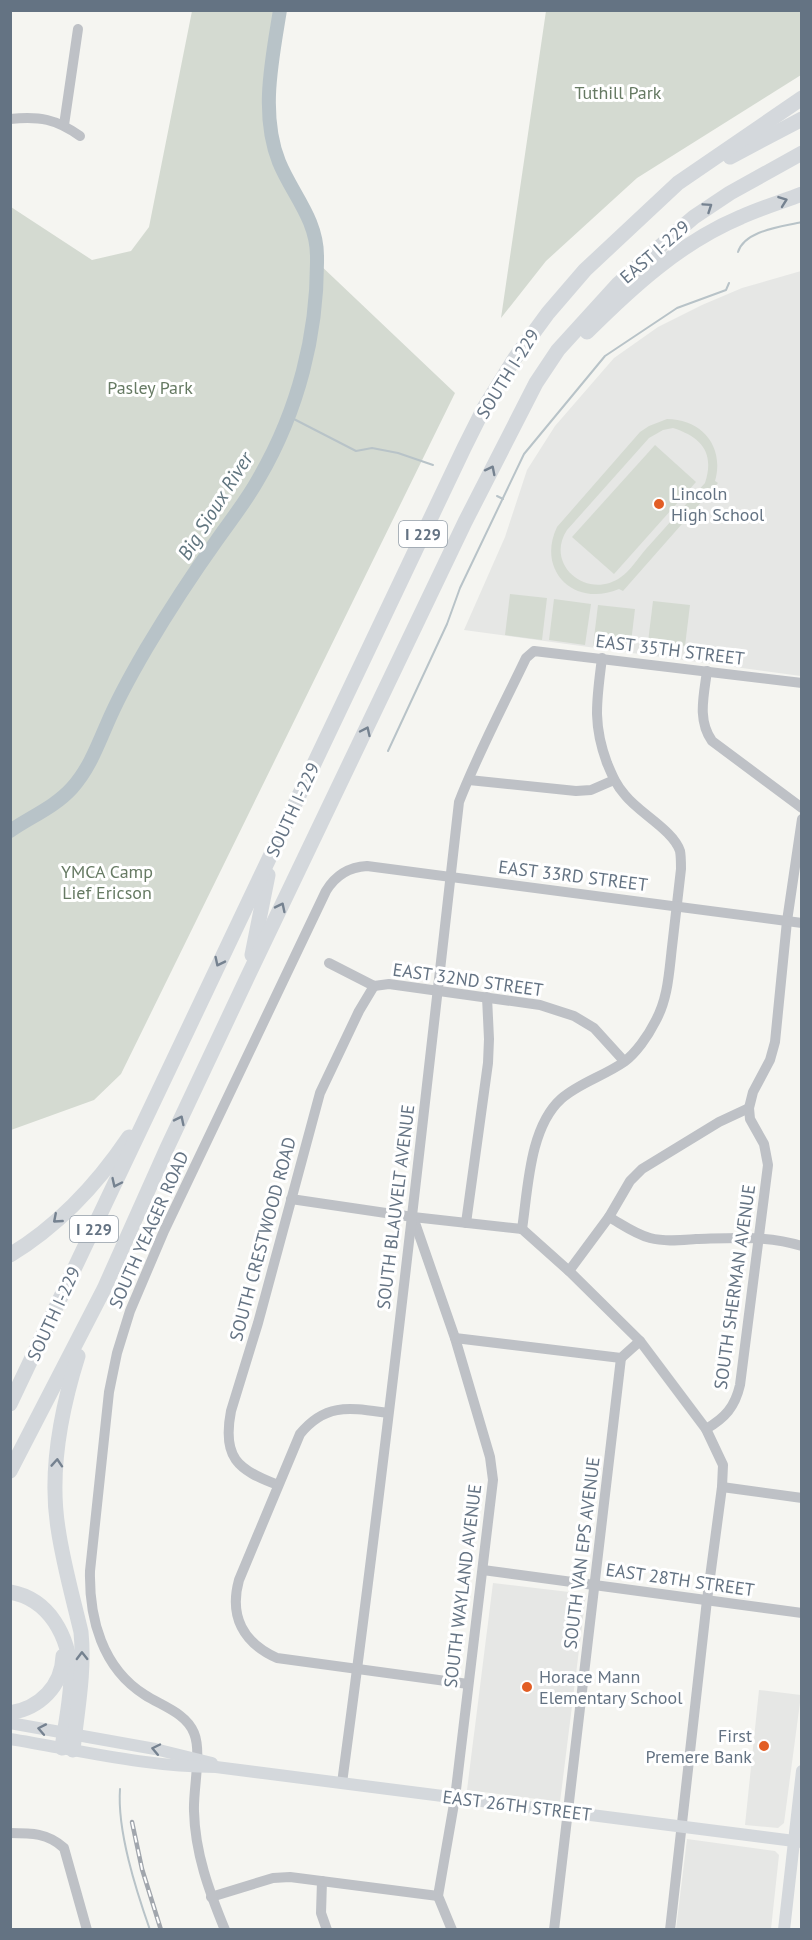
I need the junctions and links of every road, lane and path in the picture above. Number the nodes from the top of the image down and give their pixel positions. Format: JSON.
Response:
{"nodes":[{"id":1,"x":78,"y":28,"type":"dead end"},
{"id":2,"x":801,"y":99,"type":"edge"},
{"id":3,"x":801,"y":119,"type":"edge"},
{"id":4,"x":10,"y":120,"type":"edge"},
{"id":5,"x":64,"y":125,"type":"junction"},
{"id":6,"x":80,"y":136,"type":"dead end"},
{"id":7,"x":801,"y":153,"type":"edge"},
{"id":8,"x":801,"y":194,"type":"edge"},
{"id":9,"x":616,"y":241,"type":"junction"},
{"id":10,"x":536,"y":383,"type":"junction"},
{"id":11,"x":534,"y":651,"type":"joint"},
{"id":12,"x":602,"y":658,"type":"junction"},
{"id":13,"x":707,"y":671,"type":"junction"},
{"id":14,"x":801,"y":683,"type":"edge"},
{"id":15,"x":469,"y":780,"type":"junction"},
{"id":16,"x":614,"y":780,"type":"junction"},
{"id":17,"x":801,"y":808,"type":"edge"},
{"id":18,"x":801,"y":819,"type":"edge"},
{"id":19,"x":272,"y":853,"type":"junction"},
{"id":20,"x":342,"y":873,"type":"joint"},
{"id":21,"x":451,"y":877,"type":"junction"},
{"id":22,"x":677,"y":907,"type":"junction"},
{"id":23,"x":788,"y":921,"type":"junction"},
{"id":24,"x":801,"y":923,"type":"edge"},
{"id":25,"x":329,"y":963,"type":"dead end"},
{"id":26,"x":247,"y":978,"type":"junction"},
{"id":27,"x":374,"y":986,"type":"junction"},
{"id":28,"x":437,"y":991,"type":"junction"},
{"id":29,"x":487,"y":997,"type":"junction"},
{"id":30,"x":176,"y":1053,"type":"junction"},
{"id":31,"x":624,"y":1061,"type":"junction"},
{"id":32,"x":749,"y":1108,"type":"junction"},
{"id":33,"x":291,"y":1199,"type":"junction"},
{"id":34,"x":413,"y":1217,"type":"junction"},
{"id":35,"x":609,"y":1217,"type":"junction"},
{"id":36,"x":466,"y":1223,"type":"junction"},
{"id":37,"x":522,"y":1229,"type":"junction"},
{"id":38,"x":758,"y":1237,"type":"junction"},
{"id":39,"x":801,"y":1246,"type":"edge"},
{"id":40,"x":10,"y":1255,"type":"edge"},
{"id":41,"x":569,"y":1271,"type":"junction"},
{"id":42,"x":104,"y":1289,"type":"junction"},
{"id":43,"x":455,"y":1338,"type":"junction"},
{"id":44,"x":640,"y":1341,"type":"junction"},
{"id":45,"x":621,"y":1358,"type":"junction"},
{"id":46,"x":10,"y":1404,"type":"edge"},
{"id":47,"x":388,"y":1413,"type":"junction"},
{"id":48,"x":706,"y":1429,"type":"junction"},
{"id":49,"x":10,"y":1471,"type":"edge"},
{"id":50,"x":278,"y":1485,"type":"junction"},
{"id":51,"x":723,"y":1487,"type":"junction"},
{"id":52,"x":801,"y":1498,"type":"edge"},
{"id":53,"x":483,"y":1570,"type":"junction"},
{"id":54,"x":595,"y":1585,"type":"junction"},
{"id":55,"x":10,"y":1592,"type":"edge"},
{"id":56,"x":707,"y":1600,"type":"junction"},
{"id":57,"x":801,"y":1612,"type":"edge"},
{"id":58,"x":62,"y":1635,"type":"junction"},
{"id":59,"x":357,"y":1670,"type":"junction"},
{"id":60,"x":468,"y":1684,"type":"junction"},
{"id":61,"x":10,"y":1713,"type":"edge"},
{"id":62,"x":10,"y":1723,"type":"edge"},
{"id":63,"x":10,"y":1739,"type":"edge"},
{"id":64,"x":68,"y":1742,"type":"junction"},
{"id":65,"x":196,"y":1762,"type":"junction"},
{"id":66,"x":801,"y":1772,"type":"edge"},
{"id":67,"x":342,"y":1783,"type":"junction"},
{"id":68,"x":455,"y":1798,"type":"junction"},
{"id":69,"x":568,"y":1812,"type":"junction"},
{"id":70,"x":682,"y":1827,"type":"junction"},
{"id":71,"x":10,"y":1833,"type":"edge"},
{"id":72,"x":798,"y":1841,"type":"edge"},
{"id":73,"x":322,"y":1881,"type":"junction"},
{"id":74,"x":438,"y":1896,"type":"junction"},
{"id":75,"x":211,"y":1897,"type":"junction"},
{"id":76,"x":87,"y":1929,"type":"edge"},
{"id":77,"x":225,"y":1929,"type":"edge"},
{"id":78,"x":327,"y":1929,"type":"edge"},
{"id":79,"x":452,"y":1929,"type":"edge"},
{"id":80,"x":554,"y":1929,"type":"edge"},
{"id":81,"x":670,"y":1929,"type":"edge"},
{"id":82,"x":784,"y":1929,"type":"edge"}],
"edges":[{"from":1,"to":5,"type":"street"},
{"from":2,"to":9,"type":"highway"},
{"from":3,"to":9,"type":"highway","name":"EAST I-229","number":"I 229"},
{"from":4,"to":5,"type":"street"},
{"from":5,"to":6,"type":"street"},
{"from":10,"to":7,"type":"highway","name":"EAST I-229","number":"I 229","one_way":true},
{"from":10,"to":8,"type":"highway","one_way":true},
{"from":9,"to":19,"type":"highway","name":"SOUTH I-229","number":"I 229"},
{"from":26,"to":10,"type":"highway","name":"SOUTH I-229","number":"I 229","one_way":true},
{"from":11,"to":12,"type":"street","name":"EAST 35TH STREET"},
{"from":11,"to":15,"type":"street","name":"SOUTH BLAUVELT AVENUE"},
{"from":12,"to":13,"type":"street","name":"EAST 35TH STREET"},
{"from":12,"to":16,"type":"street"},
{"from":13,"to":14,"type":"street","name":"EAST 35TH STREET"},
{"from":13,"to":17,"type":"street"},
{"from":15,"to":16,"type":"street"},
{"from":15,"to":21,"type":"street","name":"SOUTH BLAUVELT AVENUE"},
{"from":16,"to":22,"type":"street"},
{"from":18,"to":23,"type":"street"},
{"from":19,"to":26,"type":"highway"},
{"from":19,"to":30,"type":"highway","name":"SOUTH I-229","number":"I 229","one_way":true},
{"from":20,"to":21,"type":"street","name":"EAST 33RD STREET"},
{"from":20,"to":65,"type":"street","name":"SOUTH YEAGER ROAD"},
{"from":21,"to":22,"type":"street","name":"EAST 33RD STREET"},
{"from":21,"to":28,"type":"street","name":"SOUTH BLAUVELT AVENUE"},
{"from":22,"to":23,"type":"street","name":"EAST 33RD STREET"},
{"from":22,"to":31,"type":"street"},
{"from":23,"to":24,"type":"street","name":"EAST 33RD STREET"},
{"from":23,"to":32,"type":"street"},
{"from":25,"to":27,"type":"street","name":"EAST 32ND STREET"},
{"from":42,"to":26,"type":"highway","name":"SOUTH I-229","number":"I 229","one_way":true},
{"from":27,"to":28,"type":"street","name":"EAST 32ND STREET"},
{"from":27,"to":33,"type":"street","name":"SOUTH CRESTWOOD ROAD"},
{"from":28,"to":29,"type":"street","name":"EAST 32ND STREET"},
{"from":28,"to":34,"type":"street","name":"SOUTH BLAUVELT AVENUE"},
{"from":29,"to":31,"type":"street","name":"EAST 32ND STREET"},
{"from":29,"to":36,"type":"street"},
{"from":30,"to":40,"type":"highway","one_way":true},
{"from":30,"to":46,"type":"highway","name":"SOUTH I-229","number":"I 229","one_way":true},
{"from":31,"to":37,"type":"street"},
{"from":32,"to":35,"type":"street"},
{"from":32,"to":38,"type":"street","name":"SOUTH SHERMAN AVENUE"},
{"from":33,"to":34,"type":"street"},
{"from":33,"to":50,"type":"street","name":"SOUTH CRESTWOOD ROAD"},
{"from":34,"to":36,"type":"street"},
{"from":34,"to":43,"type":"street","name":"SOUTH WAYLAND AVENUE"},
{"from":34,"to":47,"type":"street","name":"SOUTH BLAUVELT AVENUE"},
{"from":35,"to":38,"type":"street"},
{"from":35,"to":41,"type":"street"},
{"from":36,"to":37,"type":"street"},
{"from":37,"to":41,"type":"street"},
{"from":38,"to":39,"type":"street"},
{"from":38,"to":48,"type":"street","name":"SOUTH SHERMAN AVENUE"},
{"from":41,"to":44,"type":"street"},
{"from":42,"to":49,"type":"highway","name":"SOUTH I-229","number":"I 229"},
{"from":64,"to":42,"type":"highway","one_way":true},
{"from":43,"to":45,"type":"street"},
{"from":43,"to":53,"type":"street","name":"SOUTH WAYLAND AVENUE"},
{"from":44,"to":45,"type":"street"},
{"from":44,"to":48,"type":"street"},
{"from":45,"to":54,"type":"street","name":"SOUTH VAN EPS AVENUE"},
{"from":47,"to":50,"type":"street"},
{"from":47,"to":59,"type":"street","name":"SOUTH BLAUVELT AVENUE"},
{"from":48,"to":51,"type":"street"},
{"from":50,"to":59,"type":"street"},
{"from":51,"to":52,"type":"street"},
{"from":51,"to":56,"type":"street"},
{"from":53,"to":54,"type":"street","name":"EAST 28TH STREET"},
{"from":53,"to":60,"type":"street","name":"SOUTH WAYLAND AVENUE"},
{"from":54,"to":56,"type":"street","name":"EAST 28TH STREET"},
{"from":54,"to":69,"type":"street","name":"SOUTH VAN EPS AVENUE"},
{"from":55,"to":58,"type":"highway"},
{"from":56,"to":57,"type":"street","name":"EAST 28TH STREET"},
{"from":56,"to":70,"type":"street"},
{"from":58,"to":61,"type":"highway"},
{"from":58,"to":64,"type":"highway"},
{"from":59,"to":60,"type":"street"},
{"from":59,"to":67,"type":"street","name":"SOUTH BLAUVELT AVENUE"},
{"from":60,"to":68,"type":"street","name":"SOUTH WAYLAND AVENUE"},
{"from":64,"to":62,"type":"main road","name":"EAST 26TH STREET","one_way":true},
{"from":63,"to":64,"type":"main road","name":"EAST 26TH STREET"},
{"from":64,"to":65,"type":"main road","name":"EAST 26TH STREET"},
{"from":65,"to":67,"type":"main road","name":"EAST 26TH STREET"},
{"from":65,"to":75,"type":"street","name":"SOUTH YEAGER ROAD"},
{"from":66,"to":72,"type":"main road"},
{"from":67,"to":68,"type":"main road","name":"EAST 26TH STREET"},
{"from":68,"to":69,"type":"main road","name":"EAST 26TH STREET"},
{"from":68,"to":74,"type":"street","name":"SOUTH WAYLAND AVENUE"},
{"from":69,"to":70,"type":"main road","name":"EAST 26TH STREET"},
{"from":69,"to":80,"type":"street","name":"SOUTH VAN EPS AVENUE"},
{"from":70,"to":72,"type":"main road","name":"EAST 26TH STREET"},
{"from":70,"to":81,"type":"street"},
{"from":71,"to":76,"type":"street"},
{"from":72,"to":82,"type":"main road"},
{"from":73,"to":74,"type":"street"},
{"from":73,"to":75,"type":"street"},
{"from":73,"to":78,"type":"street"},
{"from":74,"to":79,"type":"street"},
{"from":75,"to":77,"type":"street","name":"SOUTH YEAGER ROAD"}]}
